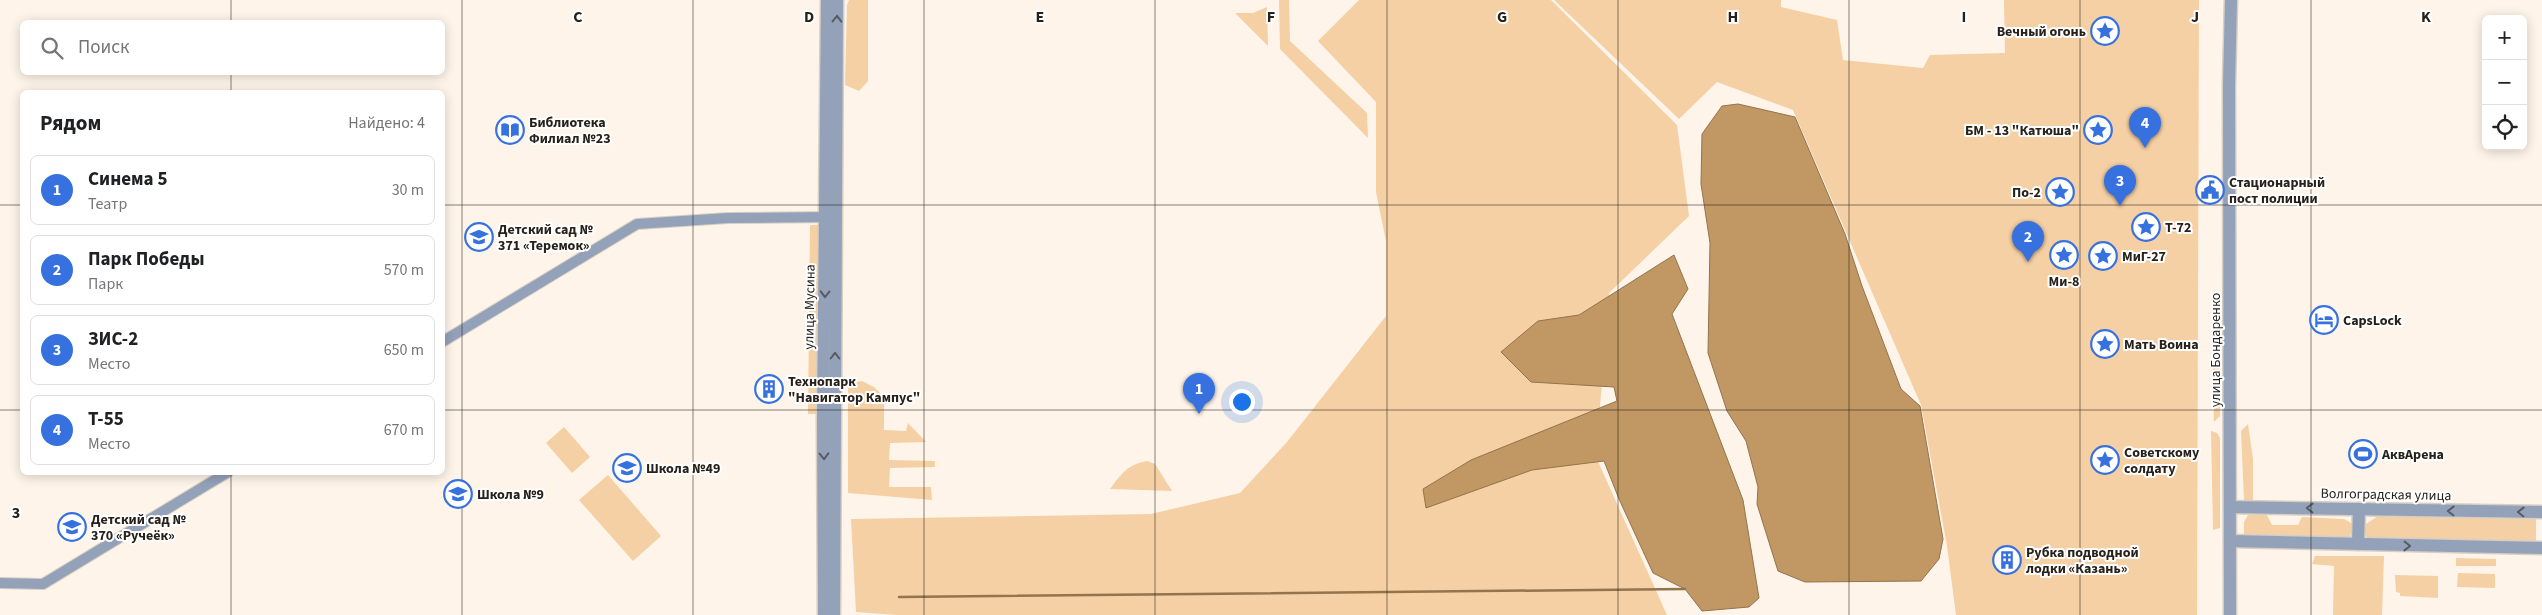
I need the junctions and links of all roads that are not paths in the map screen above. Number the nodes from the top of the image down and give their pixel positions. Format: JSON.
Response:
{"nodes":[{"id":1,"x":827,"y":0,"type":"edge"},
{"id":2,"x":838,"y":0,"type":"edge"},
{"id":3,"x":2226,"y":0,"type":"edge"},
{"id":4,"x":2231,"y":0,"type":"edge"},
{"id":5,"x":2229,"y":85,"type":"junction"},
{"id":6,"x":830,"y":217,"type":"junction"},
{"id":7,"x":445,"y":340,"type":"edge"},
{"id":8,"x":223,"y":475,"type":"edge"},
{"id":9,"x":2230,"y":507,"type":"junction"},
{"id":10,"x":2359,"y":509,"type":"junction"},
{"id":11,"x":2542,"y":512,"type":"edge"},
{"id":12,"x":2230,"y":541,"type":"junction"},
{"id":13,"x":2358,"y":544,"type":"junction"},
{"id":14,"x":2542,"y":548,"type":"edge"},
{"id":15,"x":0,"y":583,"type":"edge"},
{"id":16,"x":824,"y":615,"type":"edge"},
{"id":17,"x":834,"y":615,"type":"edge"},
{"id":18,"x":2230,"y":615,"type":"edge"}],
"edges":[{"from":1,"to":6,"type":"street","name":"улица Мусина"},
{"from":6,"to":2,"type":"street","name":"улица Мусина","one_way":true},
{"from":3,"to":5,"type":"street","name":"улица Бондаренко"},
{"from":4,"to":5,"type":"street","name":"улица Бондаренко"},
{"from":5,"to":9,"type":"street","name":"улица Бондаренко"},
{"from":6,"to":7,"type":"street"},
{"from":6,"to":16,"type":"street","name":"улица Мусина","one_way":true},
{"from":17,"to":6,"type":"street","name":"улица Мусина","one_way":true},
{"from":8,"to":15,"type":"street"},
{"from":10,"to":9,"type":"street","name":"Волгоградская улица","one_way":true},
{"from":9,"to":12,"type":"street","name":"улица Бондаренко"},
{"from":11,"to":10,"type":"street","name":"Волгоградская улица","one_way":true},
{"from":10,"to":13,"type":"street"},
{"from":12,"to":13,"type":"street"},
{"from":12,"to":18,"type":"street","name":"улица Бондаренко"},
{"from":13,"to":14,"type":"street","one_way":true}]}
